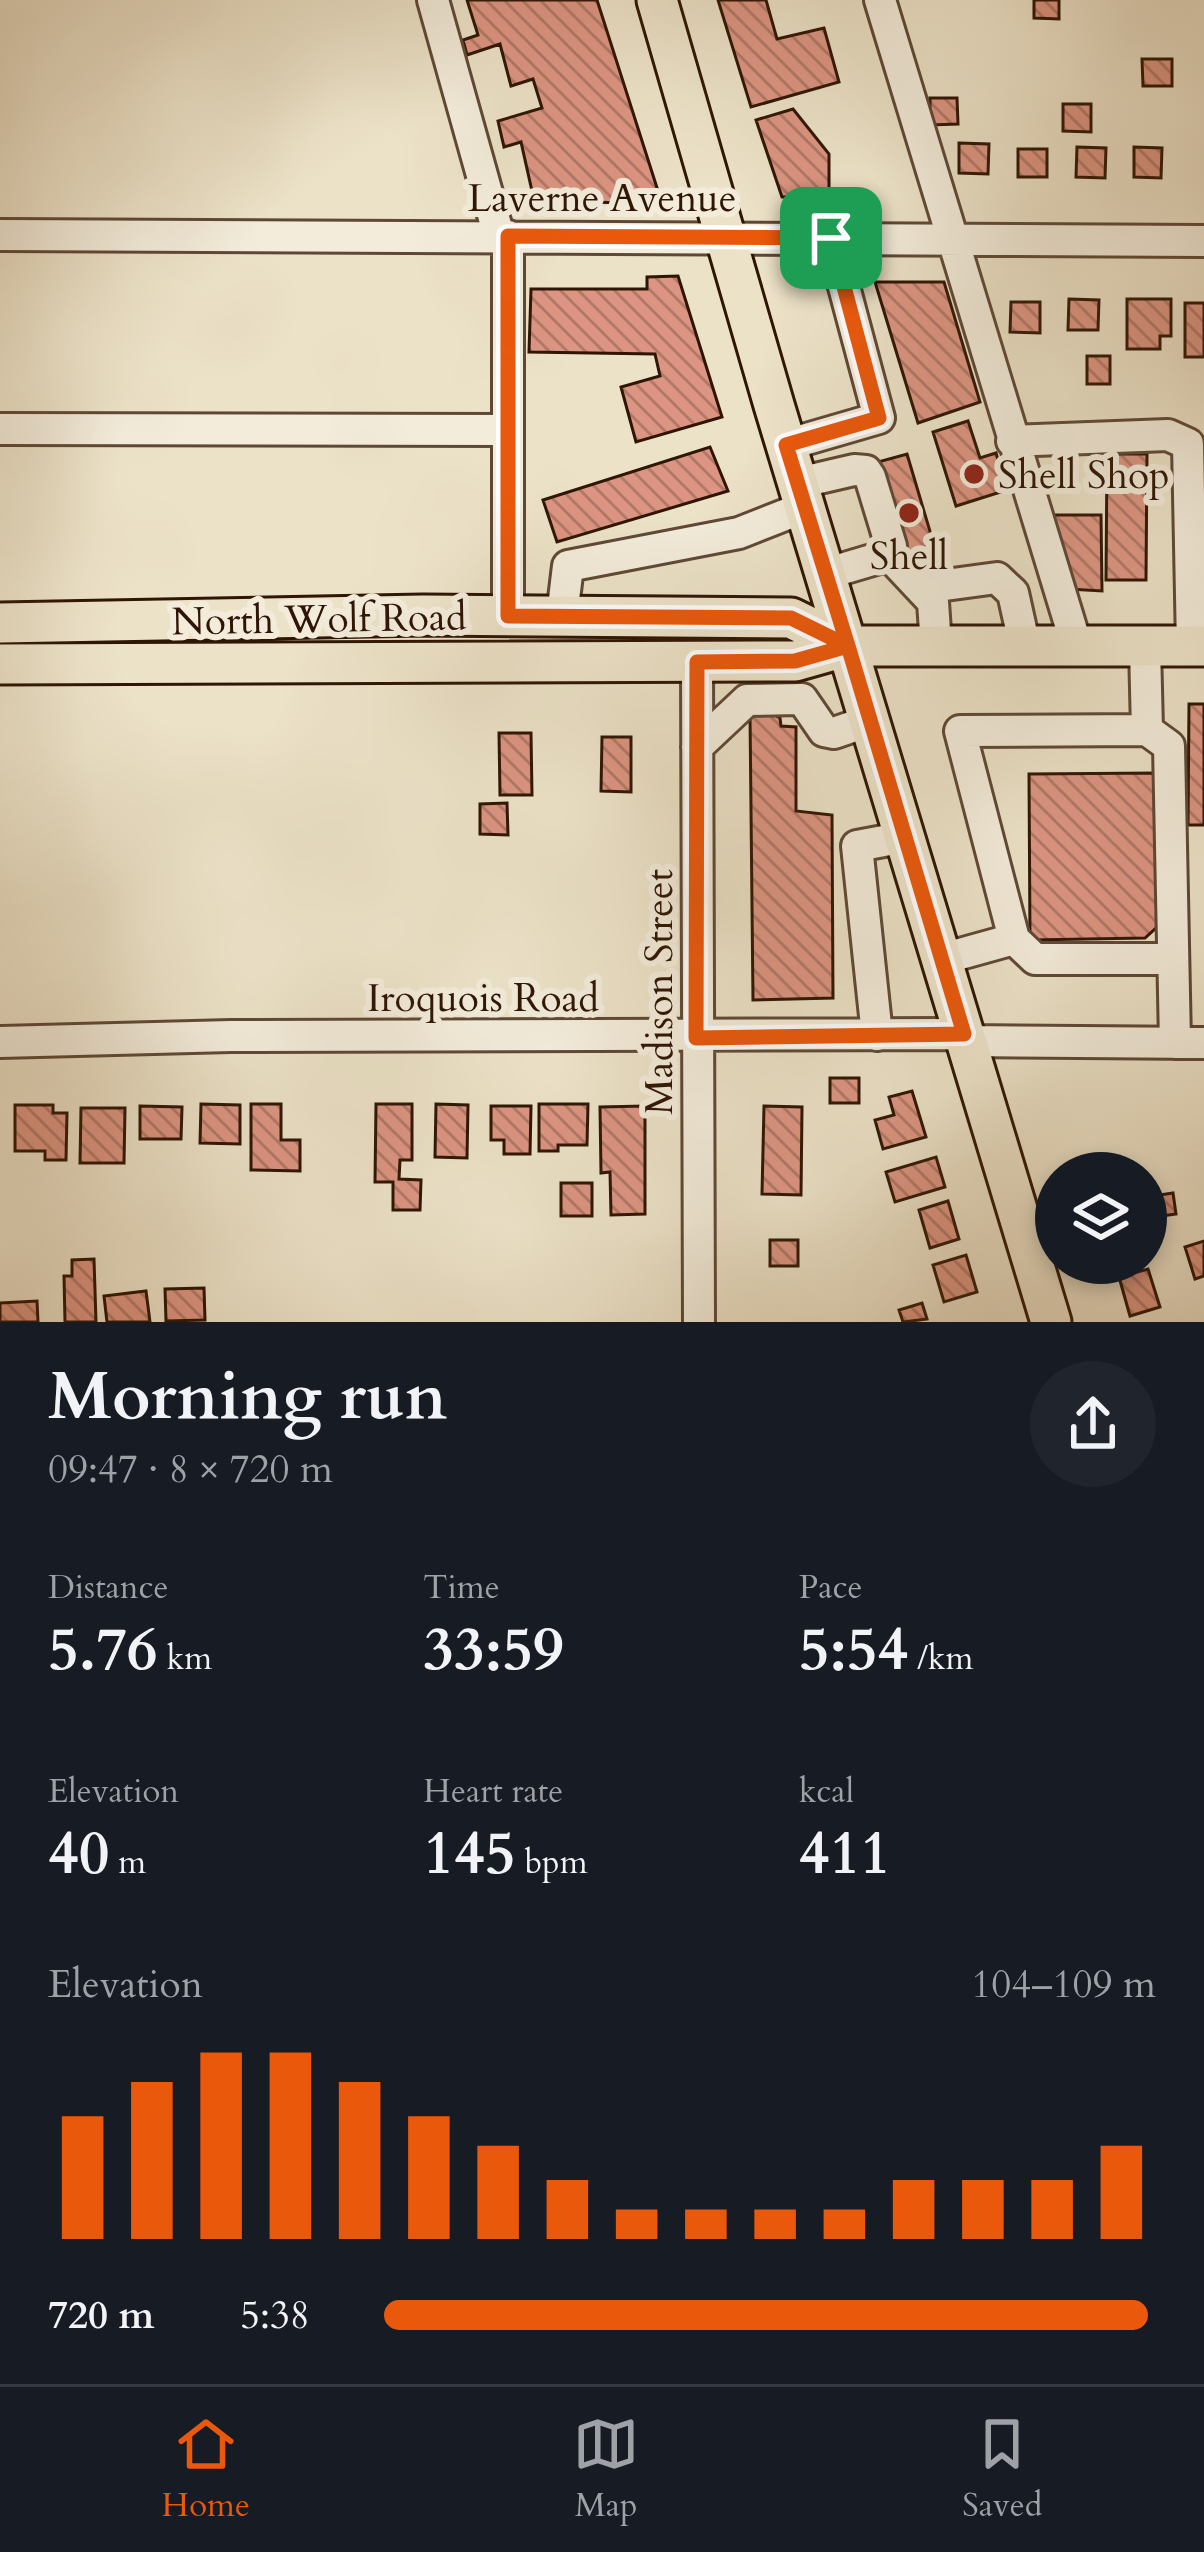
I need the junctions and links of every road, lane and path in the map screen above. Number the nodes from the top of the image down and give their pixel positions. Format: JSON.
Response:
{"nodes":[{"id":1,"x":433,"y":0,"type":"edge"},
{"id":2,"x":657,"y":0,"type":"edge"},
{"id":3,"x":880,"y":0,"type":"edge"},
{"id":4,"x":0,"y":235,"type":"edge"},
{"id":5,"x":504,"y":236,"type":"junction"},
{"id":6,"x":726,"y":236,"type":"junction"},
{"id":7,"x":831,"y":238,"type":"junction"},
{"id":8,"x":952,"y":238,"type":"junction"},
{"id":9,"x":1204,"y":241,"type":"edge"},
{"id":10,"x":0,"y":429,"type":"edge"},
{"id":11,"x":508,"y":430,"type":"junction"},
{"id":12,"x":1012,"y":441,"type":"junction"},
{"id":13,"x":786,"y":445,"type":"junction"},
{"id":14,"x":802,"y":495,"type":"junction"},
{"id":15,"x":889,"y":554,"type":"junction"},
{"id":16,"x":826,"y":574,"type":"junction"},
{"id":17,"x":923,"y":588,"type":"junction"},
{"id":18,"x":508,"y":616,"type":"junction"},
{"id":19,"x":562,"y":616,"type":"junction"},
{"id":20,"x":0,"y":623,"type":"edge"},
{"id":21,"x":848,"y":646,"type":"junction"},
{"id":22,"x":936,"y":646,"type":"junction"},
{"id":23,"x":1198,"y":646,"type":"edge"},
{"id":24,"x":1024,"y":647,"type":"junction"},
{"id":25,"x":1077,"y":647,"type":"junction"},
{"id":26,"x":1145,"y":647,"type":"junction"},
{"id":27,"x":697,"y":662,"type":"junction"},
{"id":28,"x":0,"y":664,"type":"edge"},
{"id":29,"x":869,"y":721,"type":"junction"},
{"id":30,"x":1147,"y":730,"type":"junction"},
{"id":31,"x":698,"y":747,"type":"junction"},
{"id":32,"x":905,"y":837,"type":"junction"},
{"id":33,"x":1014,"y":939,"type":"junction"},
{"id":34,"x":942,"y":959,"type":"junction"},
{"id":35,"x":1173,"y":959,"type":"junction"},
{"id":36,"x":877,"y":1035,"type":"junction"},
{"id":37,"x":966,"y":1037,"type":"junction"},
{"id":38,"x":696,"y":1038,"type":"junction"},
{"id":39,"x":0,"y":1042,"type":"edge"},
{"id":40,"x":1189,"y":1042,"type":"edge"},
{"id":41,"x":699,"y":1322,"type":"edge"},
{"id":42,"x":1051,"y":1322,"type":"edge"}],
"edges":[{"from":1,"to":5,"type":"street"},
{"from":2,"to":6,"type":"main road"},
{"from":3,"to":8,"type":"street"},
{"from":4,"to":5,"type":"street","name":"Laverne Avenue"},
{"from":5,"to":6,"type":"street","name":"Laverne Avenue"},
{"from":5,"to":11,"type":"street"},
{"from":6,"to":7,"type":"street","name":"Laverne Avenue"},
{"from":6,"to":13,"type":"main road"},
{"from":7,"to":8,"type":"street","name":"Laverne Avenue"},
{"from":7,"to":13,"type":"street"},
{"from":8,"to":9,"type":"street","name":"Laverne Avenue"},
{"from":8,"to":12,"type":"street"},
{"from":10,"to":11,"type":"street"},
{"from":11,"to":18,"type":"street"},
{"from":12,"to":23,"type":"street"},
{"from":12,"to":25,"type":"street"},
{"from":13,"to":14,"type":"main road"},
{"from":14,"to":15,"type":"street"},
{"from":14,"to":16,"type":"main road"},
{"from":14,"to":19,"type":"street"},
{"from":15,"to":16,"type":"street"},
{"from":15,"to":17,"type":"street"},
{"from":16,"to":21,"type":"main road"},
{"from":17,"to":22,"type":"street"},
{"from":17,"to":24,"type":"street"},
{"from":18,"to":19,"type":"main road","name":"North Wolf Road"},
{"from":18,"to":20,"type":"main road","name":"North Wolf Road"},
{"from":19,"to":21,"type":"main road","name":"North Wolf Road"},
{"from":21,"to":22,"type":"main road","name":"North Wolf Road"},
{"from":21,"to":27,"type":"main road","name":"North Wolf Road"},
{"from":21,"to":29,"type":"main road"},
{"from":22,"to":24,"type":"main road","name":"North Wolf Road"},
{"from":23,"to":26,"type":"main road","name":"North Wolf Road"},
{"from":24,"to":25,"type":"main road","name":"North Wolf Road"},
{"from":25,"to":26,"type":"main road","name":"North Wolf Road"},
{"from":26,"to":30,"type":"street"},
{"from":27,"to":28,"type":"main road","name":"North Wolf Road"},
{"from":27,"to":31,"type":"street","name":"Madison Street"},
{"from":29,"to":31,"type":"street"},
{"from":29,"to":32,"type":"main road"},
{"from":30,"to":33,"type":"street"},
{"from":30,"to":35,"type":"street"},
{"from":31,"to":38,"type":"street","name":"Madison Street"},
{"from":32,"to":34,"type":"main road"},
{"from":32,"to":36,"type":"street"},
{"from":33,"to":34,"type":"street"},
{"from":33,"to":35,"type":"street"},
{"from":34,"to":37,"type":"main road"},
{"from":35,"to":40,"type":"street"},
{"from":36,"to":37,"type":"street","name":"Iroquois Road"},
{"from":36,"to":38,"type":"street","name":"Iroquois Road"},
{"from":37,"to":40,"type":"street","name":"Iroquois Road"},
{"from":37,"to":42,"type":"main road"},
{"from":38,"to":39,"type":"street","name":"Iroquois Road"},
{"from":38,"to":41,"type":"street","name":"Madison Street"}]}
